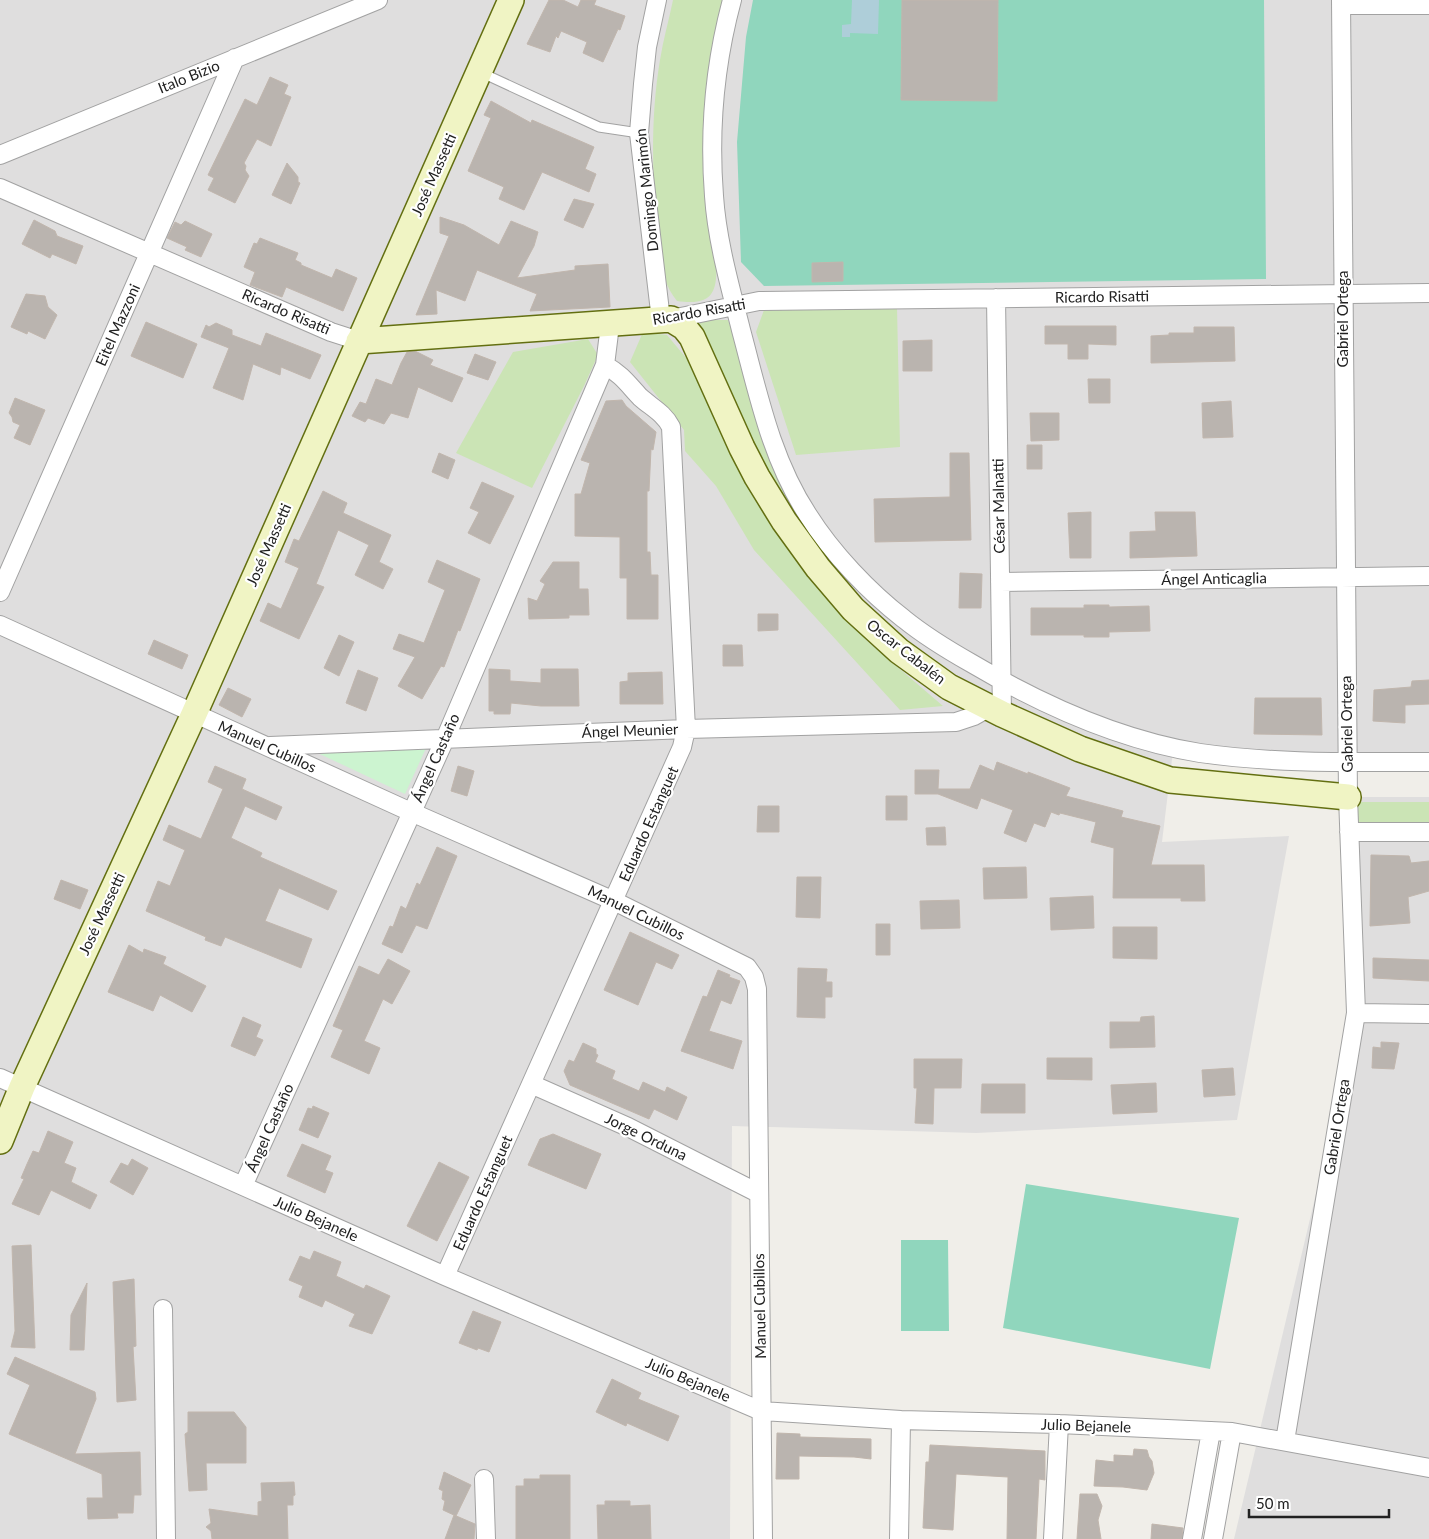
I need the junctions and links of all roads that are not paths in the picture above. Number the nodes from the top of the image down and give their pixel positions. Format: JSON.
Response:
{"nodes":[{"id":1,"x":378,"y":0,"type":"edge"},
{"id":2,"x":511,"y":0,"type":"edge"},
{"id":3,"x":657,"y":0,"type":"edge"},
{"id":4,"x":732,"y":0,"type":"edge"},
{"id":5,"x":1341,"y":2,"type":"edge"},
{"id":6,"x":351,"y":5,"type":"edge"},
{"id":7,"x":1429,"y":5,"type":"edge"},
{"id":8,"x":235,"y":58,"type":"junction"},
{"id":9,"x":480,"y":72,"type":"junction"},
{"id":10,"x":639,"y":132,"type":"junction"},
{"id":11,"x":0,"y":156,"type":"edge"},
{"id":12,"x":0,"y":188,"type":"edge"},
{"id":13,"x":149,"y":253,"type":"junction"},
{"id":14,"x":1343,"y":293,"type":"junction"},
{"id":15,"x":1429,"y":293,"type":"edge"},
{"id":16,"x":996,"y":298,"type":"junction"},
{"id":17,"x":735,"y":306,"type":"junction"},
{"id":18,"x":666,"y":320,"type":"junction"},
{"id":19,"x":610,"y":325,"type":"junction"},
{"id":20,"x":359,"y":341,"type":"junction"},
{"id":21,"x":605,"y":365,"type":"junction"},
{"id":22,"x":1429,"y":576,"type":"edge"},
{"id":23,"x":1345,"y":577,"type":"junction"},
{"id":24,"x":1000,"y":582,"type":"junction"},
{"id":25,"x":0,"y":592,"type":"edge"},
{"id":26,"x":0,"y":625,"type":"edge"},
{"id":27,"x":1002,"y":681,"type":"junction"},
{"id":28,"x":996,"y":710,"type":"junction"},
{"id":29,"x":194,"y":714,"type":"junction"},
{"id":30,"x":686,"y":729,"type":"junction"},
{"id":31,"x":445,"y":739,"type":"junction"},
{"id":32,"x":267,"y":746,"type":"junction"},
{"id":33,"x":1348,"y":762,"type":"junction"},
{"id":34,"x":1429,"y":762,"type":"edge"},
{"id":35,"x":1348,"y":797,"type":"junction"},
{"id":36,"x":411,"y":812,"type":"junction"},
{"id":37,"x":1349,"y":832,"type":"junction"},
{"id":38,"x":1429,"y":832,"type":"edge"},
{"id":39,"x":614,"y":901,"type":"junction"},
{"id":40,"x":1356,"y":1013,"type":"junction"},
{"id":41,"x":1429,"y":1014,"type":"edge"},
{"id":42,"x":11,"y":1082,"type":"edge"},
{"id":43,"x":532,"y":1084,"type":"junction"},
{"id":44,"x":0,"y":1141,"type":"edge"},
{"id":45,"x":244,"y":1186,"type":"junction"},
{"id":46,"x":758,"y":1193,"type":"junction"},
{"id":47,"x":445,"y":1276,"type":"junction"},
{"id":48,"x":163,"y":1309,"type":"dead end"},
{"id":49,"x":761,"y":1411,"type":"junction"},
{"id":50,"x":901,"y":1420,"type":"junction"},
{"id":51,"x":1059,"y":1424,"type":"junction"},
{"id":52,"x":1211,"y":1431,"type":"junction"},
{"id":53,"x":1232,"y":1432,"type":"junction"},
{"id":54,"x":1285,"y":1442,"type":"junction"},
{"id":55,"x":1429,"y":1468,"type":"edge"},
{"id":56,"x":484,"y":1479,"type":"dead end"},
{"id":57,"x":166,"y":1539,"type":"edge"},
{"id":58,"x":486,"y":1539,"type":"edge"},
{"id":59,"x":763,"y":1539,"type":"edge"},
{"id":60,"x":899,"y":1539,"type":"edge"},
{"id":61,"x":1053,"y":1539,"type":"edge"},
{"id":62,"x":1192,"y":1539,"type":"edge"},
{"id":63,"x":1213,"y":1539,"type":"edge"}],
"edges":[{"from":1,"to":6,"type":"street","name":"Italo Bizio"},
{"from":2,"to":9,"type":"main road","name":"José Massetti"},
{"from":3,"to":10,"type":"street","name":"Domingo Marimón"},
{"from":4,"to":17,"type":"street"},
{"from":5,"to":7,"type":"street"},
{"from":5,"to":14,"type":"street","name":"Gabriel Ortega"},
{"from":6,"to":8,"type":"street","name":"Italo Bizio"},
{"from":8,"to":11,"type":"street","name":"Italo Bizio"},
{"from":8,"to":13,"type":"street","name":"Eitel Mazzoni"},
{"from":9,"to":10,"type":"lane"},
{"from":9,"to":20,"type":"main road","name":"José Massetti"},
{"from":10,"to":18,"type":"street","name":"Domingo Marimón"},
{"from":12,"to":13,"type":"street","name":"Ricardo Risatti"},
{"from":13,"to":20,"type":"street","name":"Ricardo Risatti"},
{"from":13,"to":25,"type":"street","name":"Eitel Mazzoni"},
{"from":14,"to":15,"type":"street","name":"Ricardo Risatti"},
{"from":14,"to":16,"type":"street","name":"Ricardo Risatti"},
{"from":14,"to":23,"type":"street","name":"Gabriel Ortega"},
{"from":16,"to":17,"type":"street","name":"Ricardo Risatti"},
{"from":16,"to":24,"type":"street","name":"César Malnatti"},
{"from":17,"to":18,"type":"street","name":"Ricardo Risatti"},
{"from":17,"to":27,"type":"street"},
{"from":18,"to":19,"type":"main road","name":"Ricardo Risatti"},
{"from":18,"to":28,"type":"main road","name":"Oscar Cabalén"},
{"from":19,"to":20,"type":"main road","name":"Ricardo Risatti"},
{"from":19,"to":21,"type":"street","name":"Ángel Castaño"},
{"from":20,"to":29,"type":"main road","name":"José Massetti"},
{"from":21,"to":30,"type":"street","name":"Eduardo Estanguet"},
{"from":21,"to":31,"type":"street","name":"Ángel Castaño"},
{"from":22,"to":23,"type":"street","name":"Ángel Anticaglia"},
{"from":23,"to":24,"type":"street","name":"Ángel Anticaglia"},
{"from":23,"to":33,"type":"street","name":"Gabriel Ortega"},
{"from":24,"to":27,"type":"street","name":"César Malnatti"},
{"from":26,"to":29,"type":"street","name":"Manuel Cubillos"},
{"from":27,"to":28,"type":"street","name":"César Malnatti"},
{"from":27,"to":33,"type":"street"},
{"from":28,"to":30,"type":"street","name":"Ángel Meunier"},
{"from":28,"to":35,"type":"main road","name":"Oscar Cabalén"},
{"from":29,"to":32,"type":"street","name":"Manuel Cubillos"},
{"from":29,"to":42,"type":"main road","name":"José Massetti"},
{"from":30,"to":31,"type":"street","name":"Ángel Meunier"},
{"from":30,"to":39,"type":"street","name":"Eduardo Estanguet"},
{"from":31,"to":32,"type":"street","name":"Ángel Meunier"},
{"from":31,"to":36,"type":"street","name":"Ángel Castaño"},
{"from":32,"to":36,"type":"street","name":"Manuel Cubillos"},
{"from":33,"to":34,"type":"street"},
{"from":33,"to":35,"type":"street","name":"Gabriel Ortega"},
{"from":35,"to":37,"type":"street","name":"Gabriel Ortega"},
{"from":36,"to":39,"type":"street","name":"Manuel Cubillos"},
{"from":36,"to":45,"type":"street","name":"Ángel Castaño"},
{"from":37,"to":38,"type":"street"},
{"from":37,"to":40,"type":"street","name":"Gabriel Ortega"},
{"from":39,"to":43,"type":"street","name":"Eduardo Estanguet"},
{"from":39,"to":46,"type":"street","name":"Manuel Cubillos"},
{"from":40,"to":41,"type":"street"},
{"from":40,"to":54,"type":"street","name":"Gabriel Ortega"},
{"from":42,"to":44,"type":"main road","name":"José Massetti"},
{"from":42,"to":45,"type":"street","name":"Julio Bejanele"},
{"from":43,"to":46,"type":"street","name":"Jorge Orduna"},
{"from":43,"to":47,"type":"street","name":"Eduardo Estanguet"},
{"from":45,"to":47,"type":"street","name":"Julio Bejanele"},
{"from":46,"to":49,"type":"street","name":"Manuel Cubillos"},
{"from":47,"to":49,"type":"street","name":"Julio Bejanele"},
{"from":48,"to":57,"type":"street"},
{"from":49,"to":50,"type":"street","name":"Julio Bejanele"},
{"from":49,"to":59,"type":"street","name":"Manuel Cubillos"},
{"from":50,"to":51,"type":"street","name":"Julio Bejanele"},
{"from":50,"to":60,"type":"street"},
{"from":51,"to":52,"type":"street","name":"Julio Bejanele"},
{"from":51,"to":61,"type":"street"},
{"from":52,"to":53,"type":"street","name":"Julio Bejanele"},
{"from":52,"to":62,"type":"street"},
{"from":53,"to":54,"type":"street","name":"Julio Bejanele"},
{"from":53,"to":63,"type":"street"},
{"from":54,"to":55,"type":"street","name":"Julio Bejanele"},
{"from":56,"to":58,"type":"street"}]}
